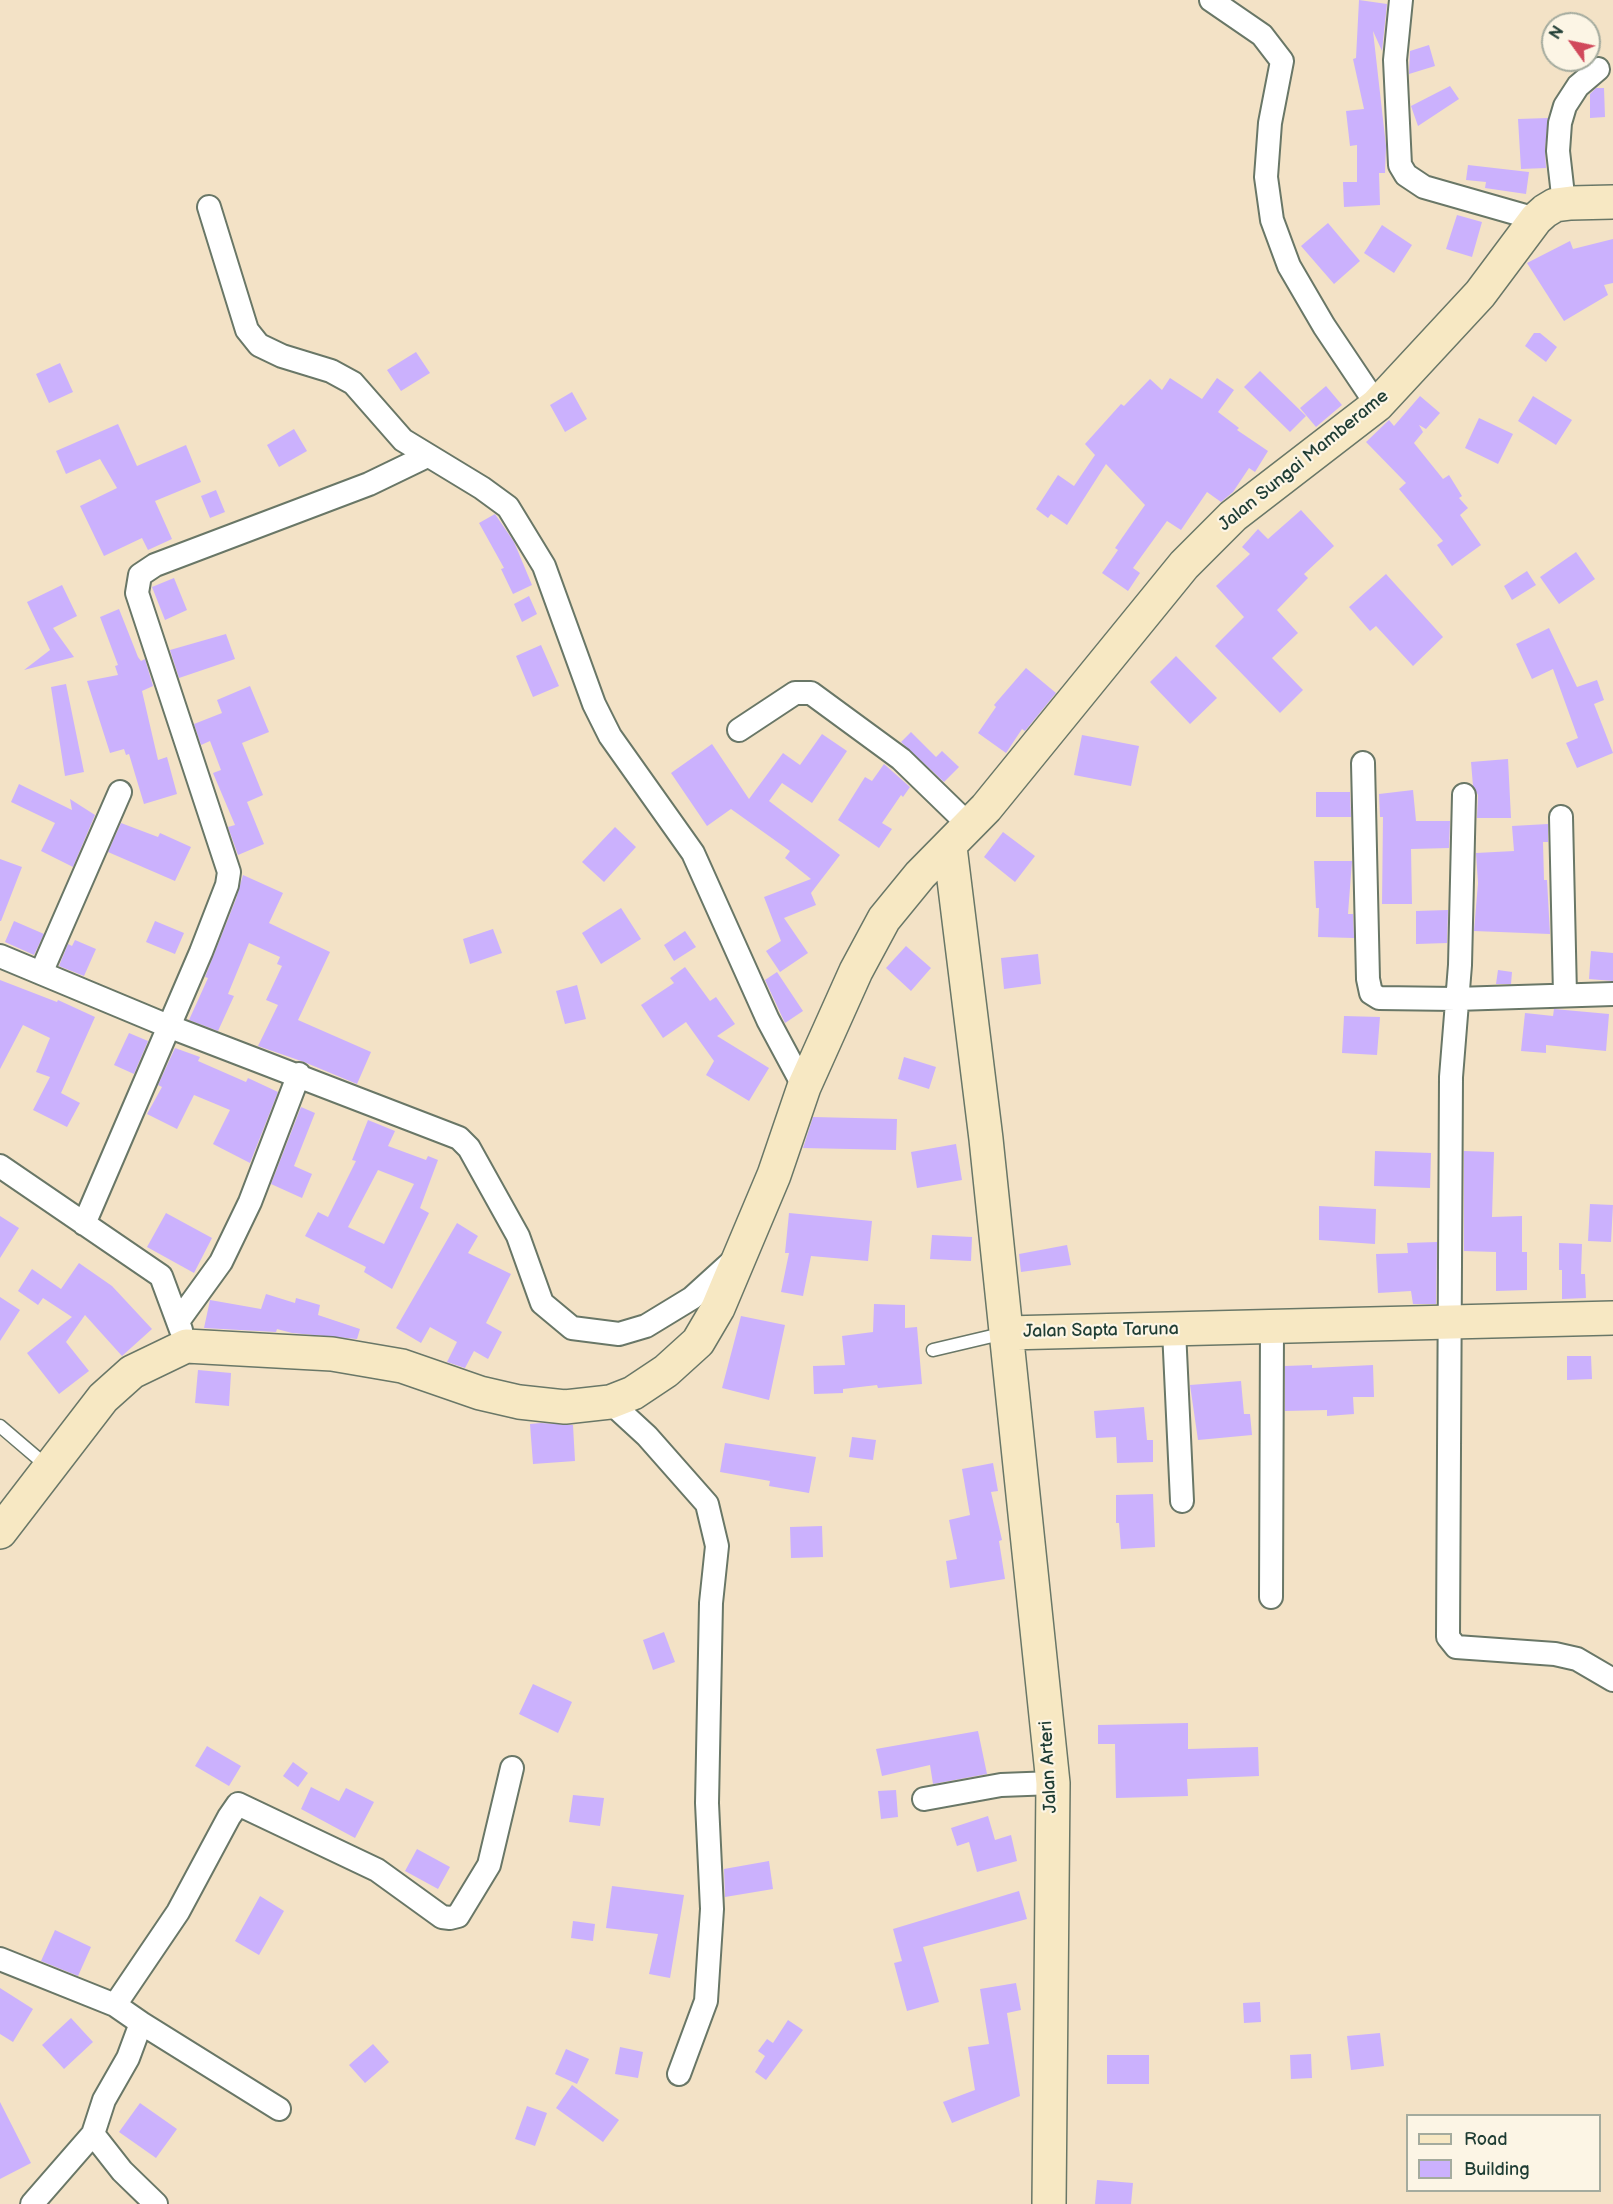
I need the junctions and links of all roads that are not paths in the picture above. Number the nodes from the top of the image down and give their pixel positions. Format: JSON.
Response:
{"nodes":[{"id":1,"x":1211,"y":0,"type":"edge"},
{"id":2,"x":1401,"y":0,"type":"edge"},
{"id":3,"x":1594,"y":72,"type":"edge"},
{"id":4,"x":1613,"y":202,"type":"edge"},
{"id":5,"x":209,"y":207,"type":"dead end"},
{"id":6,"x":1550,"y":212,"type":"junction"},
{"id":7,"x":1377,"y":405,"type":"junction"},
{"id":8,"x":427,"y":456,"type":"junction"},
{"id":9,"x":739,"y":730,"type":"dead end"},
{"id":10,"x":1363,"y":763,"type":"dead end"},
{"id":11,"x":120,"y":792,"type":"dead end"},
{"id":12,"x":1464,"y":795,"type":"dead end"},
{"id":13,"x":1561,"y":817,"type":"dead end"},
{"id":14,"x":960,"y":836,"type":"junction"},
{"id":15,"x":0,"y":957,"type":"edge"},
{"id":16,"x":41,"y":973,"type":"junction"},
{"id":17,"x":1613,"y":994,"type":"edge"},
{"id":18,"x":1565,"y":995,"type":"junction"},
{"id":19,"x":1456,"y":999,"type":"junction"},
{"id":20,"x":168,"y":1026,"type":"junction"},
{"id":21,"x":299,"y":1074,"type":"junction"},
{"id":22,"x":804,"y":1087,"type":"junction"},
{"id":23,"x":0,"y":1166,"type":"edge"},
{"id":24,"x":84,"y":1224,"type":"junction"},
{"id":25,"x":741,"y":1254,"type":"junction"},
{"id":26,"x":1613,"y":1318,"type":"edge"},
{"id":27,"x":1451,"y":1321,"type":"junction"},
{"id":28,"x":1272,"y":1327,"type":"junction"},
{"id":29,"x":1174,"y":1330,"type":"junction"},
{"id":30,"x":183,"y":1333,"type":"junction"},
{"id":31,"x":1006,"y":1333,"type":"junction"},
{"id":32,"x":933,"y":1350,"type":"dead end"},
{"id":33,"x":610,"y":1402,"type":"junction"},
{"id":34,"x":0,"y":1426,"type":"edge"},
{"id":35,"x":49,"y":1467,"type":"junction"},
{"id":36,"x":1182,"y":1501,"type":"dead end"},
{"id":37,"x":0,"y":1532,"type":"edge"},
{"id":38,"x":1271,"y":1597,"type":"dead end"},
{"id":39,"x":1613,"y":1680,"type":"edge"},
{"id":40,"x":512,"y":1768,"type":"dead end"},
{"id":41,"x":1053,"y":1784,"type":"junction"},
{"id":42,"x":924,"y":1799,"type":"dead end"},
{"id":43,"x":0,"y":1959,"type":"edge"},
{"id":44,"x":115,"y":2005,"type":"junction"},
{"id":45,"x":141,"y":2023,"type":"junction"},
{"id":46,"x":679,"y":2074,"type":"dead end"},
{"id":47,"x":279,"y":2109,"type":"dead end"},
{"id":48,"x":93,"y":2134,"type":"junction"},
{"id":49,"x":32,"y":2204,"type":"edge"},
{"id":50,"x":156,"y":2204,"type":"edge"},
{"id":51,"x":1049,"y":2204,"type":"edge"}],
"edges":[{"from":1,"to":7,"type":"street"},
{"from":2,"to":6,"type":"street"},
{"from":3,"to":6,"type":"street"},
{"from":4,"to":6,"type":"street"},
{"from":5,"to":8,"type":"street"},
{"from":6,"to":7,"type":"street","name":"Jalan Sungai Mamberame"},
{"from":7,"to":14,"type":"street","name":"Jalan Sungai Mamberame"},
{"from":8,"to":20,"type":"street"},
{"from":8,"to":22,"type":"street"},
{"from":9,"to":14,"type":"street"},
{"from":10,"to":19,"type":"street"},
{"from":11,"to":16,"type":"street"},
{"from":12,"to":19,"type":"street"},
{"from":13,"to":18,"type":"street"},
{"from":14,"to":22,"type":"street","name":"Jalan Sungai Mamberame"},
{"from":14,"to":31,"type":"street","name":"Jalan Sapta Taruna"},
{"from":15,"to":16,"type":"street"},
{"from":16,"to":20,"type":"street"},
{"from":17,"to":18,"type":"street"},
{"from":18,"to":19,"type":"street"},
{"from":19,"to":27,"type":"street"},
{"from":20,"to":21,"type":"street"},
{"from":20,"to":24,"type":"street"},
{"from":21,"to":25,"type":"street"},
{"from":21,"to":30,"type":"street"},
{"from":22,"to":25,"type":"street","name":"Jalan Sungai Mamberame"},
{"from":23,"to":24,"type":"street"},
{"from":24,"to":30,"type":"street"},
{"from":25,"to":33,"type":"street","name":"Jalan Sungai Mamberame"},
{"from":26,"to":27,"type":"street","name":"Jalan Sapta Taruna"},
{"from":27,"to":28,"type":"street","name":"Jalan Sapta Taruna"},
{"from":27,"to":39,"type":"street"},
{"from":28,"to":29,"type":"street","name":"Jalan Sapta Taruna"},
{"from":28,"to":38,"type":"street"},
{"from":29,"to":31,"type":"street","name":"Jalan Sapta Taruna"},
{"from":29,"to":36,"type":"street"},
{"from":30,"to":33,"type":"street","name":"Jalan Sungai Mamberame"},
{"from":30,"to":35,"type":"street"},
{"from":31,"to":32,"type":"lane"},
{"from":31,"to":41,"type":"street","name":"Jalan Arteri"},
{"from":33,"to":46,"type":"street"},
{"from":34,"to":35,"type":"lane"},
{"from":35,"to":37,"type":"street"},
{"from":40,"to":44,"type":"street"},
{"from":41,"to":42,"type":"street"},
{"from":41,"to":51,"type":"street","name":"Jalan Arteri"},
{"from":43,"to":44,"type":"street"},
{"from":44,"to":45,"type":"street"},
{"from":45,"to":47,"type":"street"},
{"from":45,"to":48,"type":"street"},
{"from":48,"to":49,"type":"street"},
{"from":48,"to":50,"type":"street"}]}
